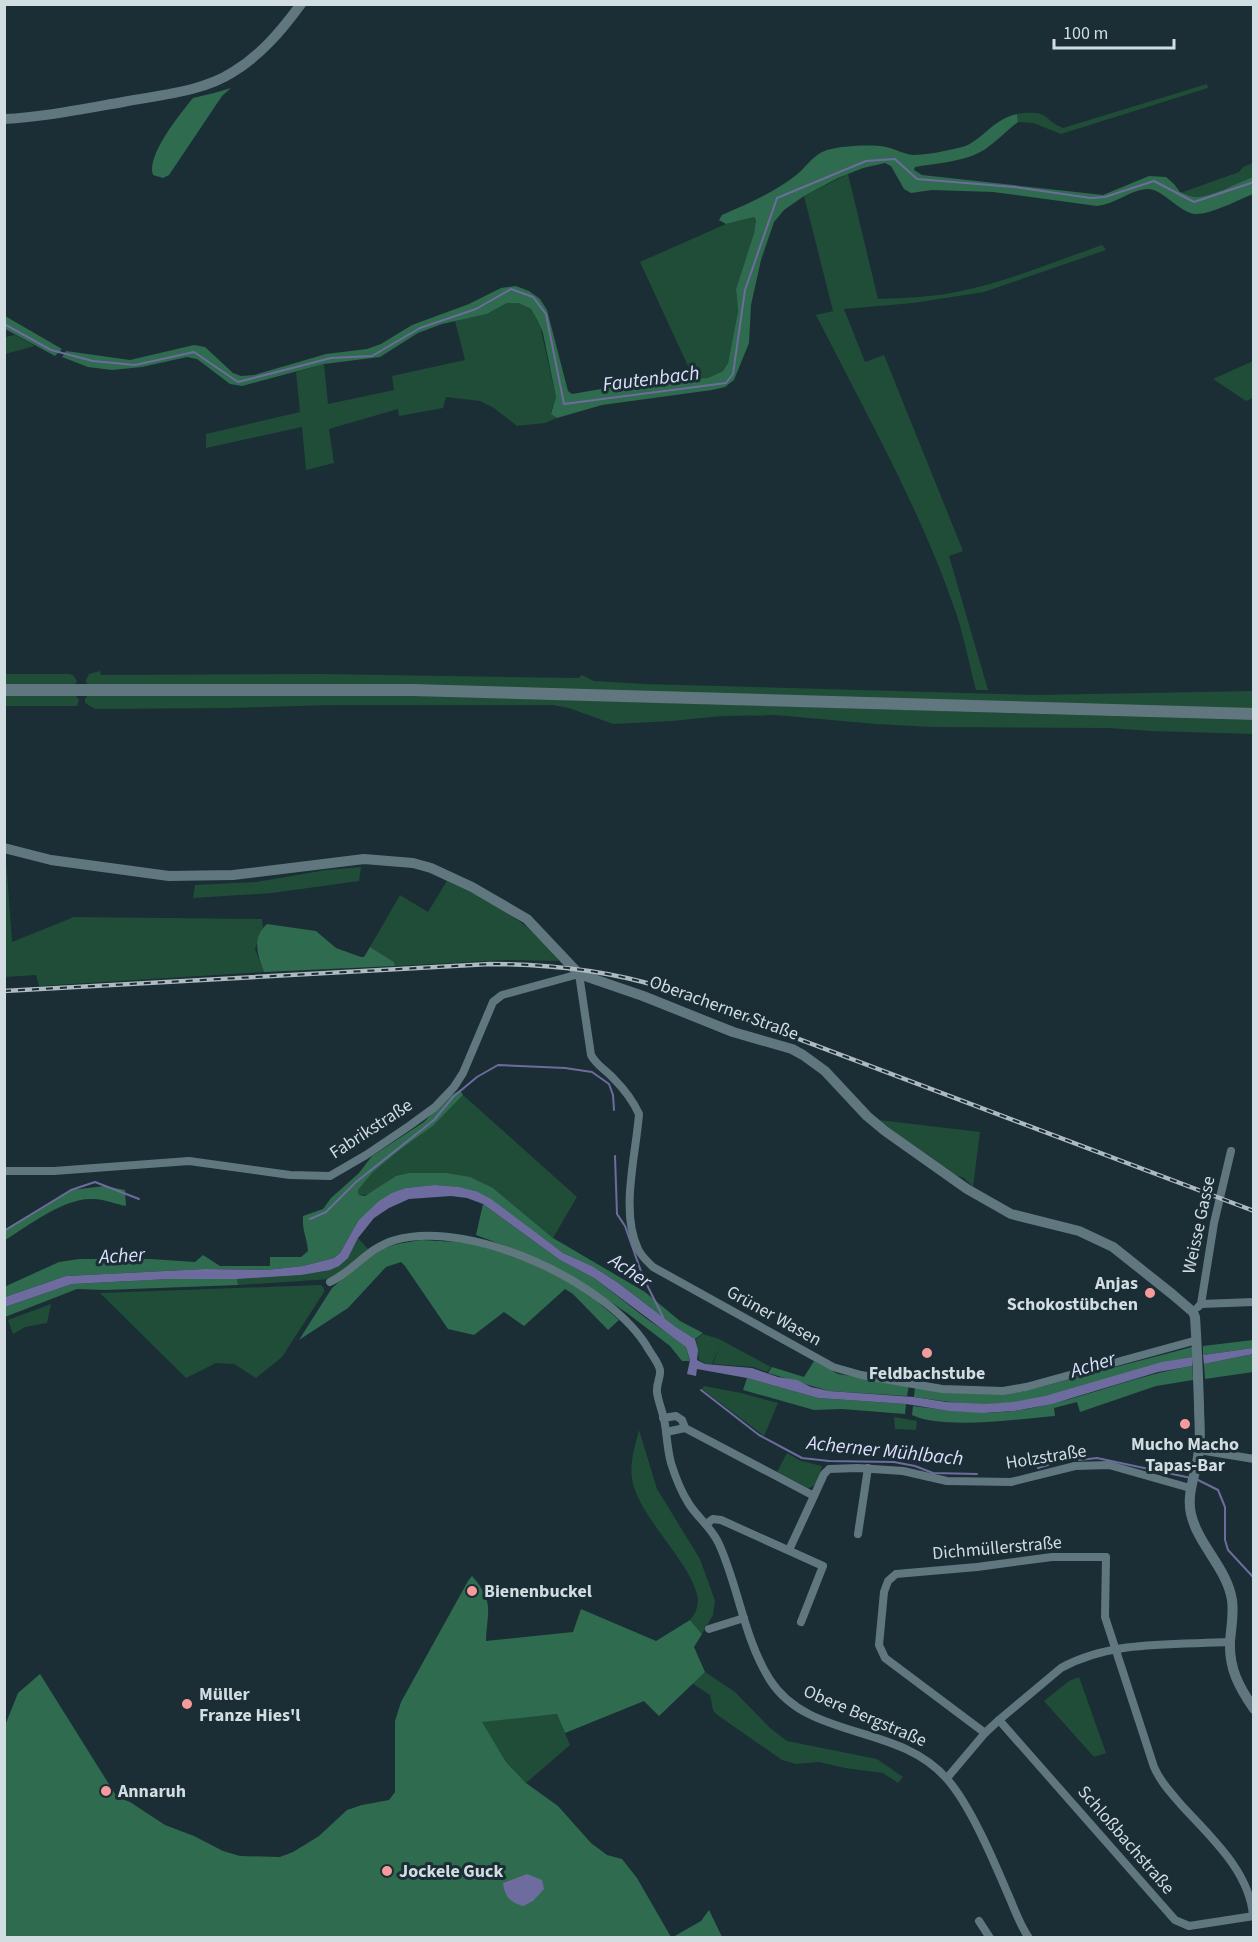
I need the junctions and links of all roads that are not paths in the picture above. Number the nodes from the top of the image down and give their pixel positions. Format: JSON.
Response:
{"nodes":[{"id":1,"x":301,"y":4,"type":"edge"},
{"id":2,"x":4,"y":119,"type":"edge"},
{"id":3,"x":4,"y":690,"type":"edge"},
{"id":4,"x":1254,"y":714,"type":"edge"},
{"id":5,"x":4,"y":848,"type":"edge"},
{"id":6,"x":579,"y":974,"type":"junction"},
{"id":7,"x":1231,"y":1151,"type":"dead end"},
{"id":8,"x":4,"y":1171,"type":"edge"},
{"id":9,"x":330,"y":1282,"type":"dead end"},
{"id":10,"x":1254,"y":1302,"type":"edge"},
{"id":11,"x":1197,"y":1308,"type":"junction"},
{"id":12,"x":1197,"y":1340,"type":"junction"},
{"id":13,"x":663,"y":1418,"type":"junction"},
{"id":14,"x":685,"y":1428,"type":"junction"},
{"id":15,"x":666,"y":1432,"type":"junction"},
{"id":16,"x":1199,"y":1450,"type":"junction"},
{"id":17,"x":1254,"y":1459,"type":"edge"},
{"id":18,"x":868,"y":1468,"type":"junction"},
{"id":19,"x":1193,"y":1481,"type":"junction"},
{"id":20,"x":814,"y":1496,"type":"junction"},
{"id":21,"x":706,"y":1524,"type":"junction"},
{"id":22,"x":858,"y":1534,"type":"dead end"},
{"id":23,"x":789,"y":1550,"type":"junction"},
{"id":24,"x":744,"y":1617,"type":"junction"},
{"id":25,"x":801,"y":1622,"type":"dead end"},
{"id":26,"x":709,"y":1629,"type":"dead end"},
{"id":27,"x":1230,"y":1642,"type":"junction"},
{"id":28,"x":1115,"y":1650,"type":"junction"},
{"id":29,"x":1254,"y":1709,"type":"edge"},
{"id":30,"x":999,"y":1720,"type":"junction"},
{"id":31,"x":985,"y":1733,"type":"junction"},
{"id":32,"x":947,"y":1778,"type":"junction"},
{"id":33,"x":1253,"y":1916,"type":"edge"},
{"id":34,"x":979,"y":1921,"type":"dead end"},
{"id":35,"x":990,"y":1938,"type":"edge"},
{"id":36,"x":1029,"y":1938,"type":"edge"}],
"edges":[{"from":1,"to":2,"type":"street"},
{"from":3,"to":4,"type":"main road"},
{"from":5,"to":6,"type":"street","name":"Oberacherner Straße"},
{"from":6,"to":8,"type":"street","name":"Fabrikstraße"},
{"from":6,"to":11,"type":"street","name":"Oberacherner Straße"},
{"from":6,"to":12,"type":"street","name":"Grüner Wasen"},
{"from":7,"to":11,"type":"street","name":"Weisse Gasse"},
{"from":9,"to":13,"type":"street","name":"Obere Bergstraße"},
{"from":10,"to":11,"type":"street"},
{"from":11,"to":12,"type":"street"},
{"from":12,"to":16,"type":"street"},
{"from":13,"to":14,"type":"street"},
{"from":13,"to":15,"type":"street","name":"Obere Bergstraße"},
{"from":14,"to":15,"type":"street"},
{"from":14,"to":20,"type":"street"},
{"from":15,"to":21,"type":"street","name":"Obere Bergstraße"},
{"from":16,"to":17,"type":"street"},
{"from":16,"to":19,"type":"street"},
{"from":18,"to":19,"type":"street","name":"Holzstraße"},
{"from":18,"to":20,"type":"street","name":"Holzstraße"},
{"from":18,"to":22,"type":"street"},
{"from":19,"to":27,"type":"street"},
{"from":20,"to":23,"type":"street"},
{"from":21,"to":23,"type":"street"},
{"from":21,"to":24,"type":"street","name":"Obere Bergstraße"},
{"from":23,"to":25,"type":"street"},
{"from":24,"to":26,"type":"street"},
{"from":24,"to":32,"type":"street","name":"Obere Bergstraße"},
{"from":27,"to":28,"type":"street"},
{"from":27,"to":29,"type":"street"},
{"from":28,"to":30,"type":"street"},
{"from":28,"to":31,"type":"street","name":"Dichmüllerstraße"},
{"from":28,"to":33,"type":"street","name":"Schloßbachstraße"},
{"from":30,"to":31,"type":"street"},
{"from":30,"to":33,"type":"street","name":"Schloßbachstraße"},
{"from":31,"to":32,"type":"street"},
{"from":32,"to":36,"type":"street","name":"Obere Bergstraße"},
{"from":34,"to":35,"type":"street"}]}
